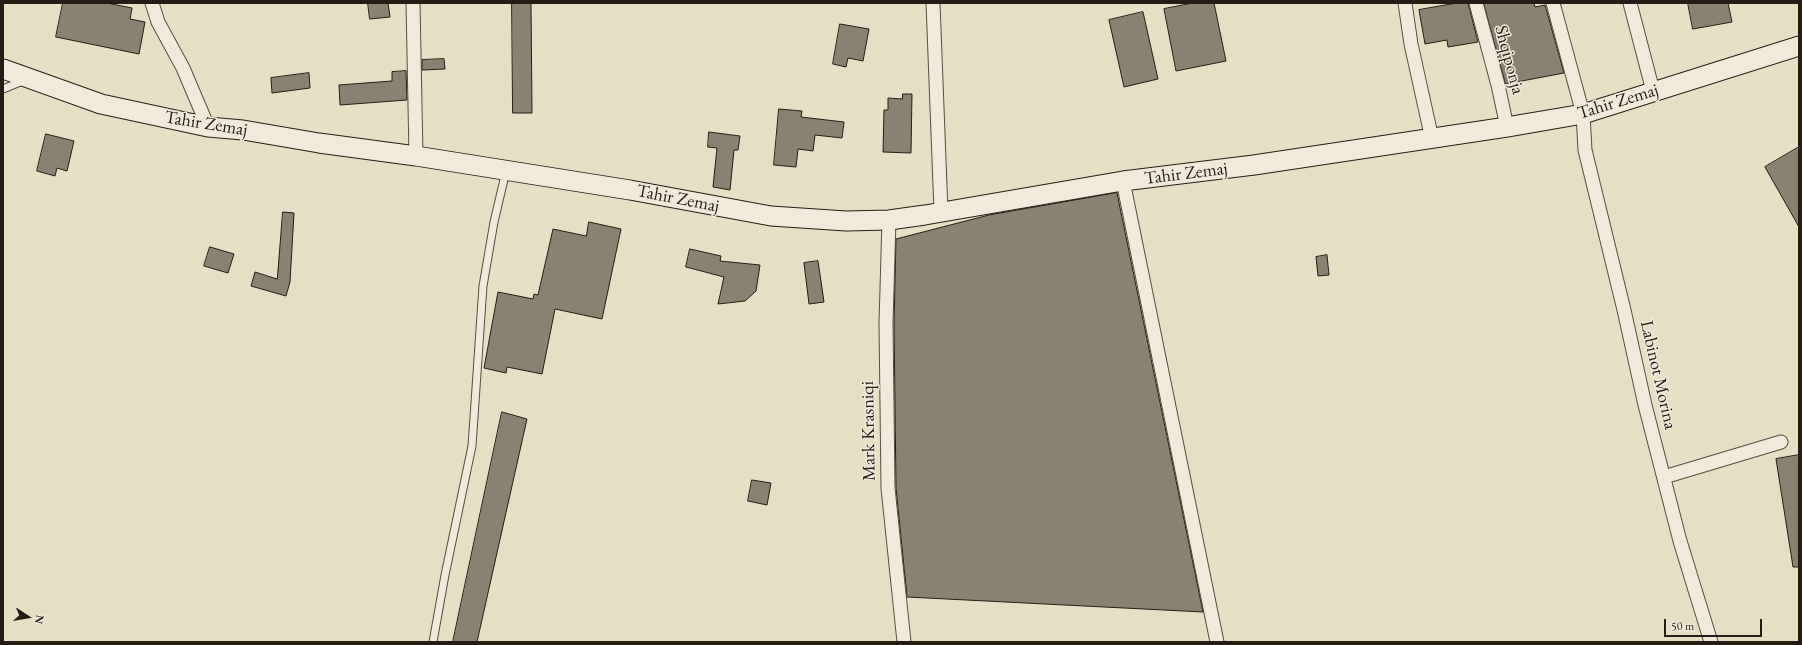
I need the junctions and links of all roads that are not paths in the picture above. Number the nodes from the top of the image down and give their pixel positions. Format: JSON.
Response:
{"nodes":[{"id":1,"x":152,"y":3,"type":"edge"},
{"id":2,"x":413,"y":3,"type":"edge"},
{"id":3,"x":932,"y":3,"type":"edge"},
{"id":4,"x":1405,"y":3,"type":"edge"},
{"id":5,"x":1476,"y":3,"type":"edge"},
{"id":6,"x":1553,"y":3,"type":"edge"},
{"id":7,"x":1630,"y":3,"type":"edge"},
{"id":8,"x":1799,"y":46,"type":"edge"},
{"id":9,"x":3,"y":69,"type":"edge"},
{"id":10,"x":28,"y":78,"type":"junction"},
{"id":11,"x":3,"y":90,"type":"edge"},
{"id":12,"x":1653,"y":92,"type":"junction"},
{"id":13,"x":1583,"y":114,"type":"junction"},
{"id":14,"x":208,"y":127,"type":"junction"},
{"id":15,"x":1507,"y":127,"type":"junction"},
{"id":16,"x":1432,"y":139,"type":"junction"},
{"id":17,"x":416,"y":156,"type":"junction"},
{"id":18,"x":506,"y":170,"type":"junction"},
{"id":19,"x":1123,"y":181,"type":"junction"},
{"id":20,"x":941,"y":212,"type":"junction"},
{"id":21,"x":888,"y":220,"type":"junction"},
{"id":22,"x":1781,"y":442,"type":"dead end"},
{"id":23,"x":1664,"y":477,"type":"junction"},
{"id":24,"x":434,"y":642,"type":"edge"},
{"id":25,"x":904,"y":642,"type":"edge"},
{"id":26,"x":1217,"y":642,"type":"edge"},
{"id":27,"x":1711,"y":642,"type":"edge"}],
"edges":[{"from":1,"to":14,"type":"street"},
{"from":2,"to":17,"type":"street"},
{"from":3,"to":20,"type":"street"},
{"from":4,"to":16,"type":"street"},
{"from":5,"to":15,"type":"street","name":"Shqiponja"},
{"from":6,"to":13,"type":"street","name":"Labinot Morina"},
{"from":7,"to":12,"type":"street"},
{"from":8,"to":12,"type":"main road","name":"Tahir Zemaj"},
{"from":9,"to":10,"type":"main road","name":"Tahir Zemaj"},
{"from":10,"to":11,"type":"lane"},
{"from":10,"to":14,"type":"main road","name":"Tahir Zemaj"},
{"from":12,"to":13,"type":"main road","name":"Tahir Zemaj"},
{"from":13,"to":15,"type":"main road","name":"Tahir Zemaj"},
{"from":13,"to":23,"type":"street","name":"Labinot Morina"},
{"from":14,"to":17,"type":"main road","name":"Tahir Zemaj"},
{"from":15,"to":16,"type":"main road","name":"Tahir Zemaj"},
{"from":16,"to":19,"type":"main road","name":"Tahir Zemaj"},
{"from":17,"to":18,"type":"main road","name":"Tahir Zemaj"},
{"from":18,"to":21,"type":"main road","name":"Tahir Zemaj"},
{"from":18,"to":24,"type":"lane"},
{"from":19,"to":20,"type":"main road","name":"Tahir Zemaj"},
{"from":19,"to":26,"type":"street"},
{"from":20,"to":21,"type":"main road","name":"Tahir Zemaj"},
{"from":21,"to":25,"type":"street","name":"Mark Krasniqi"},
{"from":22,"to":23,"type":"street"},
{"from":23,"to":27,"type":"street","name":"Labinot Morina"}]}
